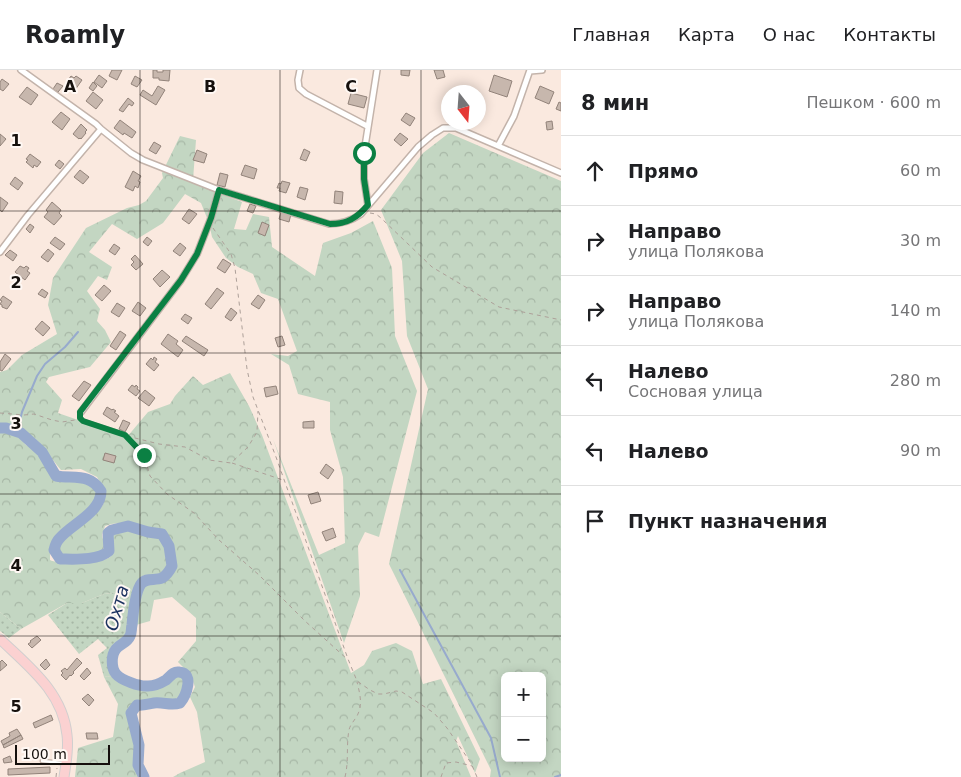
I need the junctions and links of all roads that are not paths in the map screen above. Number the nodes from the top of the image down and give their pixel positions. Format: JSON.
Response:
{"nodes":[{"id":1,"x":21,"y":70,"type":"edge"},
{"id":2,"x":300,"y":70,"type":"edge"},
{"id":3,"x":377,"y":70,"type":"edge"},
{"id":4,"x":542,"y":70,"type":"edge"},
{"id":5,"x":530,"y":71,"type":"edge"},
{"id":6,"x":368,"y":126,"type":"junction"},
{"id":7,"x":101,"y":130,"type":"junction"},
{"id":8,"x":498,"y":146,"type":"junction"},
{"id":9,"x":561,"y":173,"type":"edge"},
{"id":10,"x":219,"y":190,"type":"junction"},
{"id":11,"x":368,"y":205,"type":"junction"},
{"id":12,"x":0,"y":252,"type":"edge"},
{"id":13,"x":80,"y":415,"type":"joint"},
{"id":14,"x":120,"y":433,"type":"road end"},
{"id":15,"x":0,"y":639,"type":"edge"},
{"id":16,"x":42,"y":761,"type":"dead end"},
{"id":17,"x":62,"y":763,"type":"junction"},
{"id":18,"x":64,"y":777,"type":"edge"}],
"edges":[{"from":1,"to":7,"type":"street"},
{"from":2,"to":6,"type":"street"},
{"from":3,"to":6,"type":"street"},
{"from":4,"to":5,"type":"street"},
{"from":5,"to":8,"type":"street"},
{"from":6,"to":11,"type":"street"},
{"from":7,"to":10,"type":"street"},
{"from":7,"to":12,"type":"street"},
{"from":8,"to":9,"type":"street"},
{"from":8,"to":11,"type":"street"},
{"from":10,"to":11,"type":"street"},
{"from":10,"to":13,"type":"street"},
{"from":13,"to":14,"type":"lane"},
{"from":15,"to":17,"type":"main road"},
{"from":16,"to":17,"type":"lane"},
{"from":17,"to":18,"type":"main road"}]}
